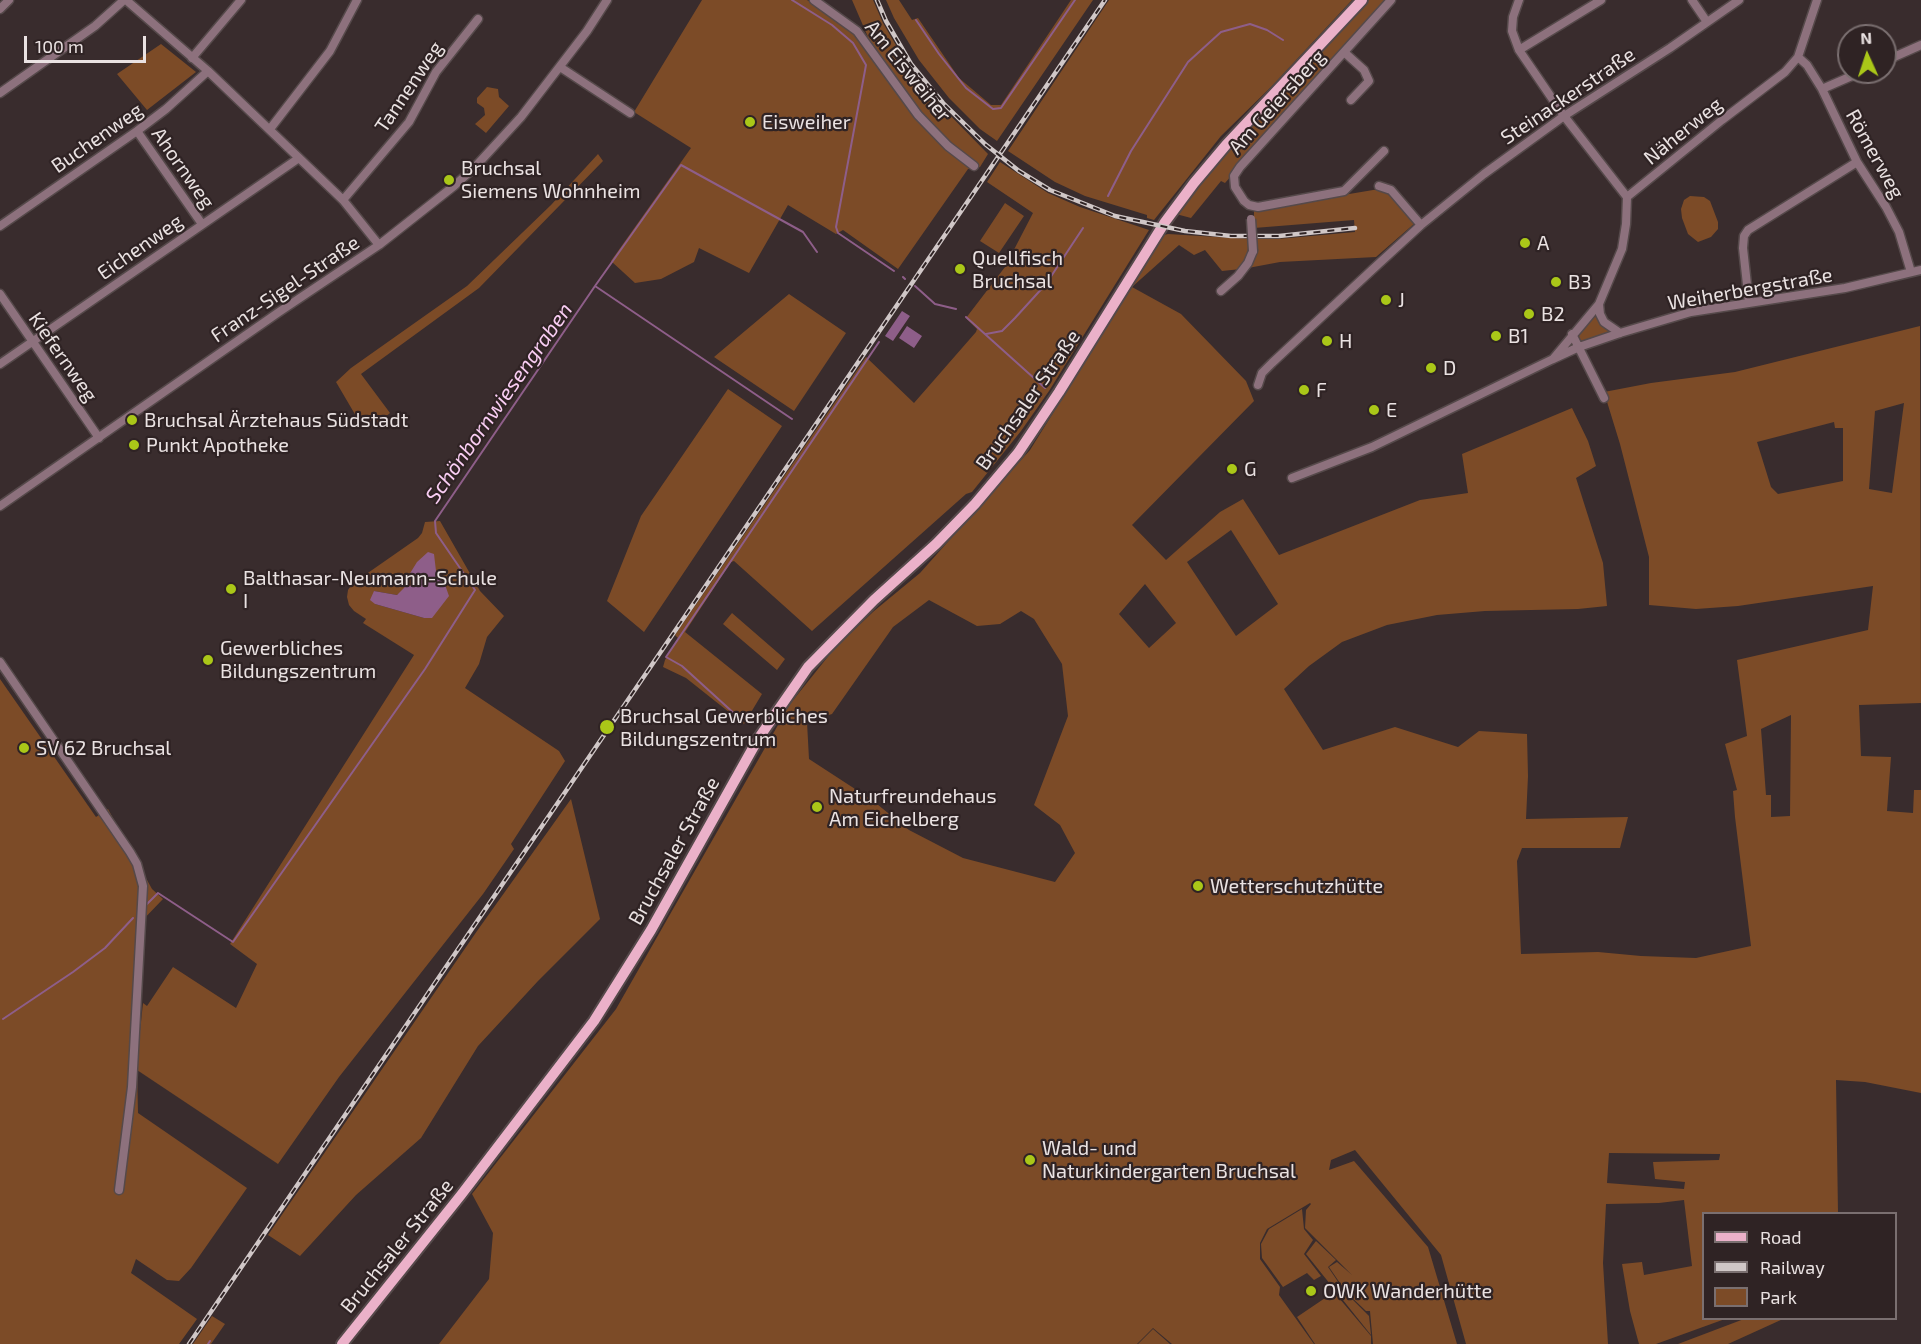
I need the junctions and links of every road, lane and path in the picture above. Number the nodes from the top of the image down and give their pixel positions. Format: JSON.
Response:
{"nodes":[{"id":1,"x":9,"y":0,"type":"edge"},
{"id":2,"x":125,"y":0,"type":"edge"},
{"id":3,"x":242,"y":0,"type":"edge"},
{"id":4,"x":357,"y":0,"type":"edge"},
{"id":5,"x":607,"y":0,"type":"edge"},
{"id":6,"x":813,"y":0,"type":"edge"},
{"id":7,"x":1362,"y":0,"type":"edge"},
{"id":8,"x":1391,"y":0,"type":"edge"},
{"id":9,"x":1519,"y":0,"type":"edge"},
{"id":10,"x":1601,"y":0,"type":"edge"},
{"id":11,"x":1692,"y":0,"type":"edge"},
{"id":12,"x":1739,"y":0,"type":"edge"},
{"id":13,"x":1817,"y":0,"type":"edge"},
{"id":14,"x":0,"y":9,"type":"edge"},
{"id":15,"x":478,"y":19,"type":"dead end"},
{"id":16,"x":1707,"y":22,"type":"junction"},
{"id":17,"x":1921,"y":45,"type":"edge"},
{"id":18,"x":1518,"y":50,"type":"junction"},
{"id":19,"x":1344,"y":52,"type":"junction"},
{"id":20,"x":1897,"y":56,"type":"edge"},
{"id":21,"x":1798,"y":57,"type":"junction"},
{"id":22,"x":192,"y":58,"type":"junction"},
{"id":23,"x":560,"y":67,"type":"junction"},
{"id":24,"x":208,"y":71,"type":"junction"},
{"id":25,"x":1837,"y":82,"type":"edge"},
{"id":26,"x":1822,"y":89,"type":"junction"},
{"id":27,"x":0,"y":93,"type":"edge"},
{"id":28,"x":1351,"y":100,"type":"dead end"},
{"id":29,"x":630,"y":113,"type":"dead end"},
{"id":30,"x":1564,"y":116,"type":"junction"},
{"id":31,"x":270,"y":129,"type":"junction"},
{"id":32,"x":137,"y":131,"type":"junction"},
{"id":33,"x":1384,"y":151,"type":"dead end"},
{"id":34,"x":299,"y":158,"type":"junction"},
{"id":35,"x":1857,"y":162,"type":"junction"},
{"id":36,"x":974,"y":166,"type":"dead end"},
{"id":37,"x":1379,"y":186,"type":"dead end"},
{"id":38,"x":1627,"y":197,"type":"junction"},
{"id":39,"x":343,"y":200,"type":"junction"},
{"id":40,"x":1249,"y":205,"type":"junction"},
{"id":41,"x":202,"y":224,"type":"junction"},
{"id":42,"x":1421,"y":225,"type":"junction"},
{"id":43,"x":0,"y":226,"type":"edge"},
{"id":44,"x":379,"y":245,"type":"junction"},
{"id":45,"x":1921,"y":270,"type":"edge"},
{"id":46,"x":1911,"y":272,"type":"junction"},
{"id":47,"x":1221,"y":291,"type":"dead end"},
{"id":48,"x":0,"y":294,"type":"edge"},
{"id":49,"x":1749,"y":303,"type":"junction"},
{"id":50,"x":1599,"y":304,"type":"junction"},
{"id":51,"x":1620,"y":333,"type":"junction"},
{"id":52,"x":1572,"y":334,"type":"junction"},
{"id":53,"x":33,"y":342,"type":"junction"},
{"id":54,"x":1579,"y":347,"type":"junction"},
{"id":55,"x":1553,"y":359,"type":"junction"},
{"id":56,"x":0,"y":364,"type":"edge"},
{"id":57,"x":1258,"y":385,"type":"dead end"},
{"id":58,"x":1604,"y":398,"type":"dead end"},
{"id":59,"x":99,"y":438,"type":"junction"},
{"id":60,"x":1292,"y":478,"type":"dead end"},
{"id":61,"x":0,"y":507,"type":"edge"},
{"id":62,"x":0,"y":662,"type":"edge"},
{"id":63,"x":119,"y":1190,"type":"dead end"},
{"id":64,"x":342,"y":1344,"type":"edge"}],
"edges":[{"from":1,"to":14,"type":"street"},
{"from":2,"to":22,"type":"street"},
{"from":2,"to":27,"type":"street"},
{"from":3,"to":22,"type":"street"},
{"from":4,"to":31,"type":"street"},
{"from":5,"to":23,"type":"street","name":"Franz-Sigel-Straße"},
{"from":6,"to":36,"type":"street","name":"Am Eisweiher"},
{"from":7,"to":64,"type":"main road","name":"Bruchsaler Straße"},
{"from":8,"to":19,"type":"street","name":"Am Geiersberg"},
{"from":9,"to":18,"type":"street"},
{"from":10,"to":18,"type":"street"},
{"from":11,"to":16,"type":"street"},
{"from":12,"to":16,"type":"street","name":"Steinackerstraße"},
{"from":13,"to":21,"type":"street","name":"Näherweg"},
{"from":15,"to":39,"type":"street","name":"Tannenweg"},
{"from":16,"to":30,"type":"street","name":"Steinackerstraße"},
{"from":17,"to":20,"type":"street"},
{"from":18,"to":30,"type":"street"},
{"from":19,"to":28,"type":"street","name":"Am Geiersberg"},
{"from":19,"to":40,"type":"street","name":"Am Geiersberg"},
{"from":21,"to":26,"type":"street","name":"Römerweg"},
{"from":21,"to":38,"type":"street","name":"Näherweg"},
{"from":22,"to":24,"type":"street"},
{"from":23,"to":29,"type":"street"},
{"from":23,"to":44,"type":"street","name":"Franz-Sigel-Straße"},
{"from":24,"to":31,"type":"street"},
{"from":24,"to":32,"type":"street","name":"Buchenweg"},
{"from":25,"to":26,"type":"street"},
{"from":26,"to":35,"type":"street","name":"Römerweg"},
{"from":30,"to":38,"type":"street"},
{"from":30,"to":42,"type":"street","name":"Steinackerstraße"},
{"from":31,"to":34,"type":"street"},
{"from":32,"to":41,"type":"street","name":"Ahornweg"},
{"from":32,"to":43,"type":"street","name":"Buchenweg"},
{"from":33,"to":40,"type":"street"},
{"from":34,"to":39,"type":"street"},
{"from":34,"to":41,"type":"street","name":"Eichenweg"},
{"from":35,"to":46,"type":"street","name":"Römerweg"},
{"from":35,"to":49,"type":"street"},
{"from":37,"to":42,"type":"street"},
{"from":38,"to":50,"type":"street"},
{"from":39,"to":44,"type":"street"},
{"from":40,"to":47,"type":"street","name":"Am Geiersberg","bridge":true},
{"from":41,"to":53,"type":"street","name":"Eichenweg"},
{"from":42,"to":57,"type":"street","name":"Steinackerstraße"},
{"from":44,"to":59,"type":"street","name":"Franz-Sigel-Straße"},
{"from":45,"to":46,"type":"street","name":"Weiherbergstraße"},
{"from":46,"to":49,"type":"street","name":"Weiherbergstraße"},
{"from":48,"to":53,"type":"street","name":"Kiefernweg"},
{"from":49,"to":51,"type":"street","name":"Weiherbergstraße"},
{"from":50,"to":51,"type":"street"},
{"from":50,"to":52,"type":"street"},
{"from":51,"to":54,"type":"street","name":"Weiherbergstraße"},
{"from":52,"to":54,"type":"street"},
{"from":52,"to":55,"type":"street"},
{"from":53,"to":56,"type":"street","name":"Eichenweg"},
{"from":53,"to":59,"type":"street","name":"Kiefernweg"},
{"from":54,"to":55,"type":"street","name":"Weiherbergstraße"},
{"from":54,"to":58,"type":"street"},
{"from":55,"to":60,"type":"street"},
{"from":59,"to":61,"type":"street","name":"Franz-Sigel-Straße"},
{"from":62,"to":63,"type":"street"}]}
